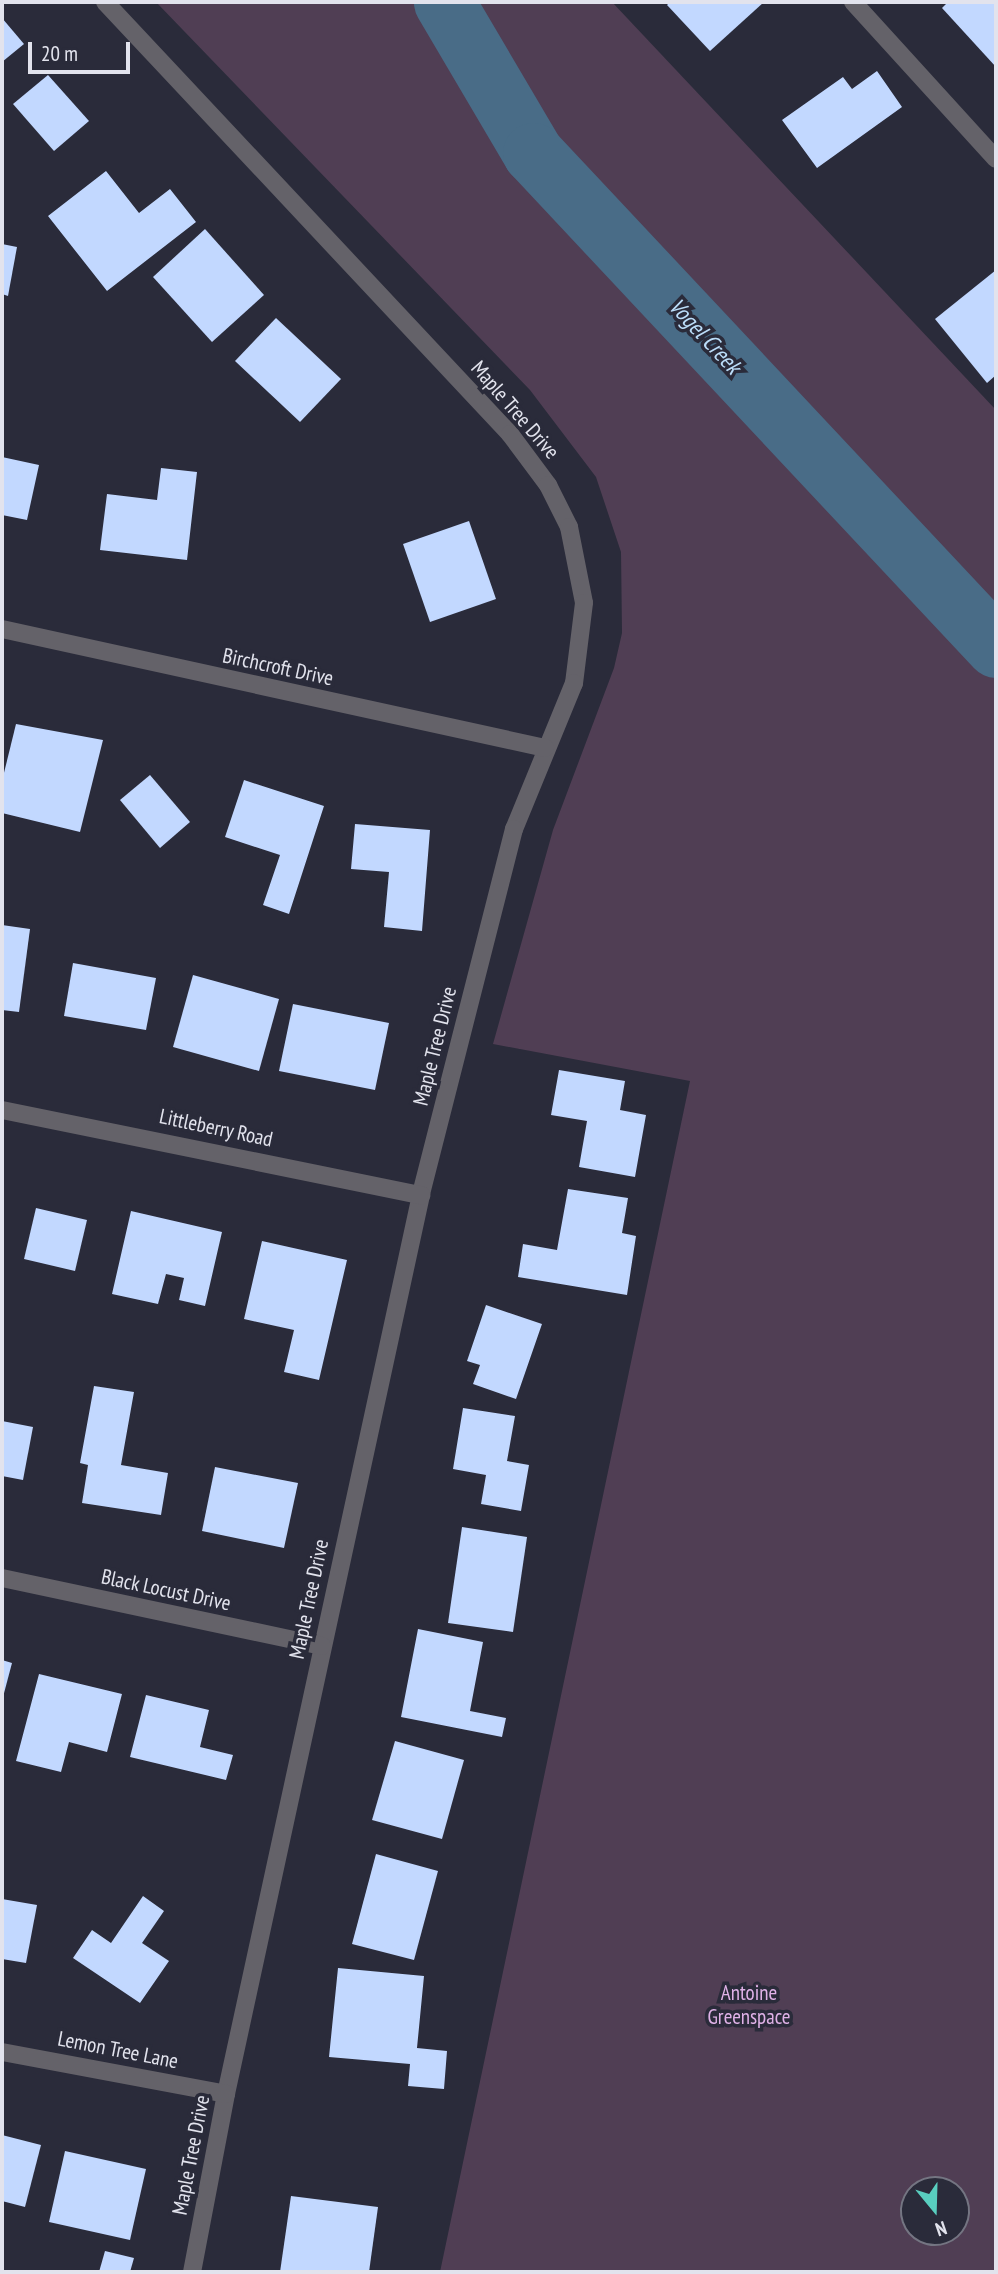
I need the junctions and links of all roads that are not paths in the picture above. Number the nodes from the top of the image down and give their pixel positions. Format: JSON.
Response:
{"nodes":[{"id":1,"x":104,"y":2,"type":"edge"},
{"id":2,"x":853,"y":2,"type":"edge"},
{"id":3,"x":996,"y":159,"type":"edge"},
{"id":4,"x":2,"y":629,"type":"edge"},
{"id":5,"x":545,"y":748,"type":"junction"},
{"id":6,"x":2,"y":1110,"type":"edge"},
{"id":7,"x":421,"y":1195,"type":"junction"},
{"id":8,"x":2,"y":1578,"type":"edge"},
{"id":9,"x":321,"y":1646,"type":"junction"},
{"id":10,"x":2,"y":2052,"type":"edge"},
{"id":11,"x":226,"y":2094,"type":"junction"},
{"id":12,"x":192,"y":2272,"type":"edge"}],
"edges":[{"from":1,"to":5,"type":"street","name":"Maple Tree Drive"},
{"from":2,"to":3,"type":"street"},
{"from":4,"to":5,"type":"street","name":"Birchcroft Drive"},
{"from":5,"to":7,"type":"street","name":"Maple Tree Drive"},
{"from":6,"to":7,"type":"street","name":"Littleberry Road"},
{"from":7,"to":9,"type":"street","name":"Maple Tree Drive"},
{"from":8,"to":9,"type":"street","name":"Black Locust Drive"},
{"from":9,"to":11,"type":"street","name":"Maple Tree Drive"},
{"from":10,"to":11,"type":"street","name":"Lemon Tree Lane"},
{"from":11,"to":12,"type":"street","name":"Maple Tree Drive"}]}
